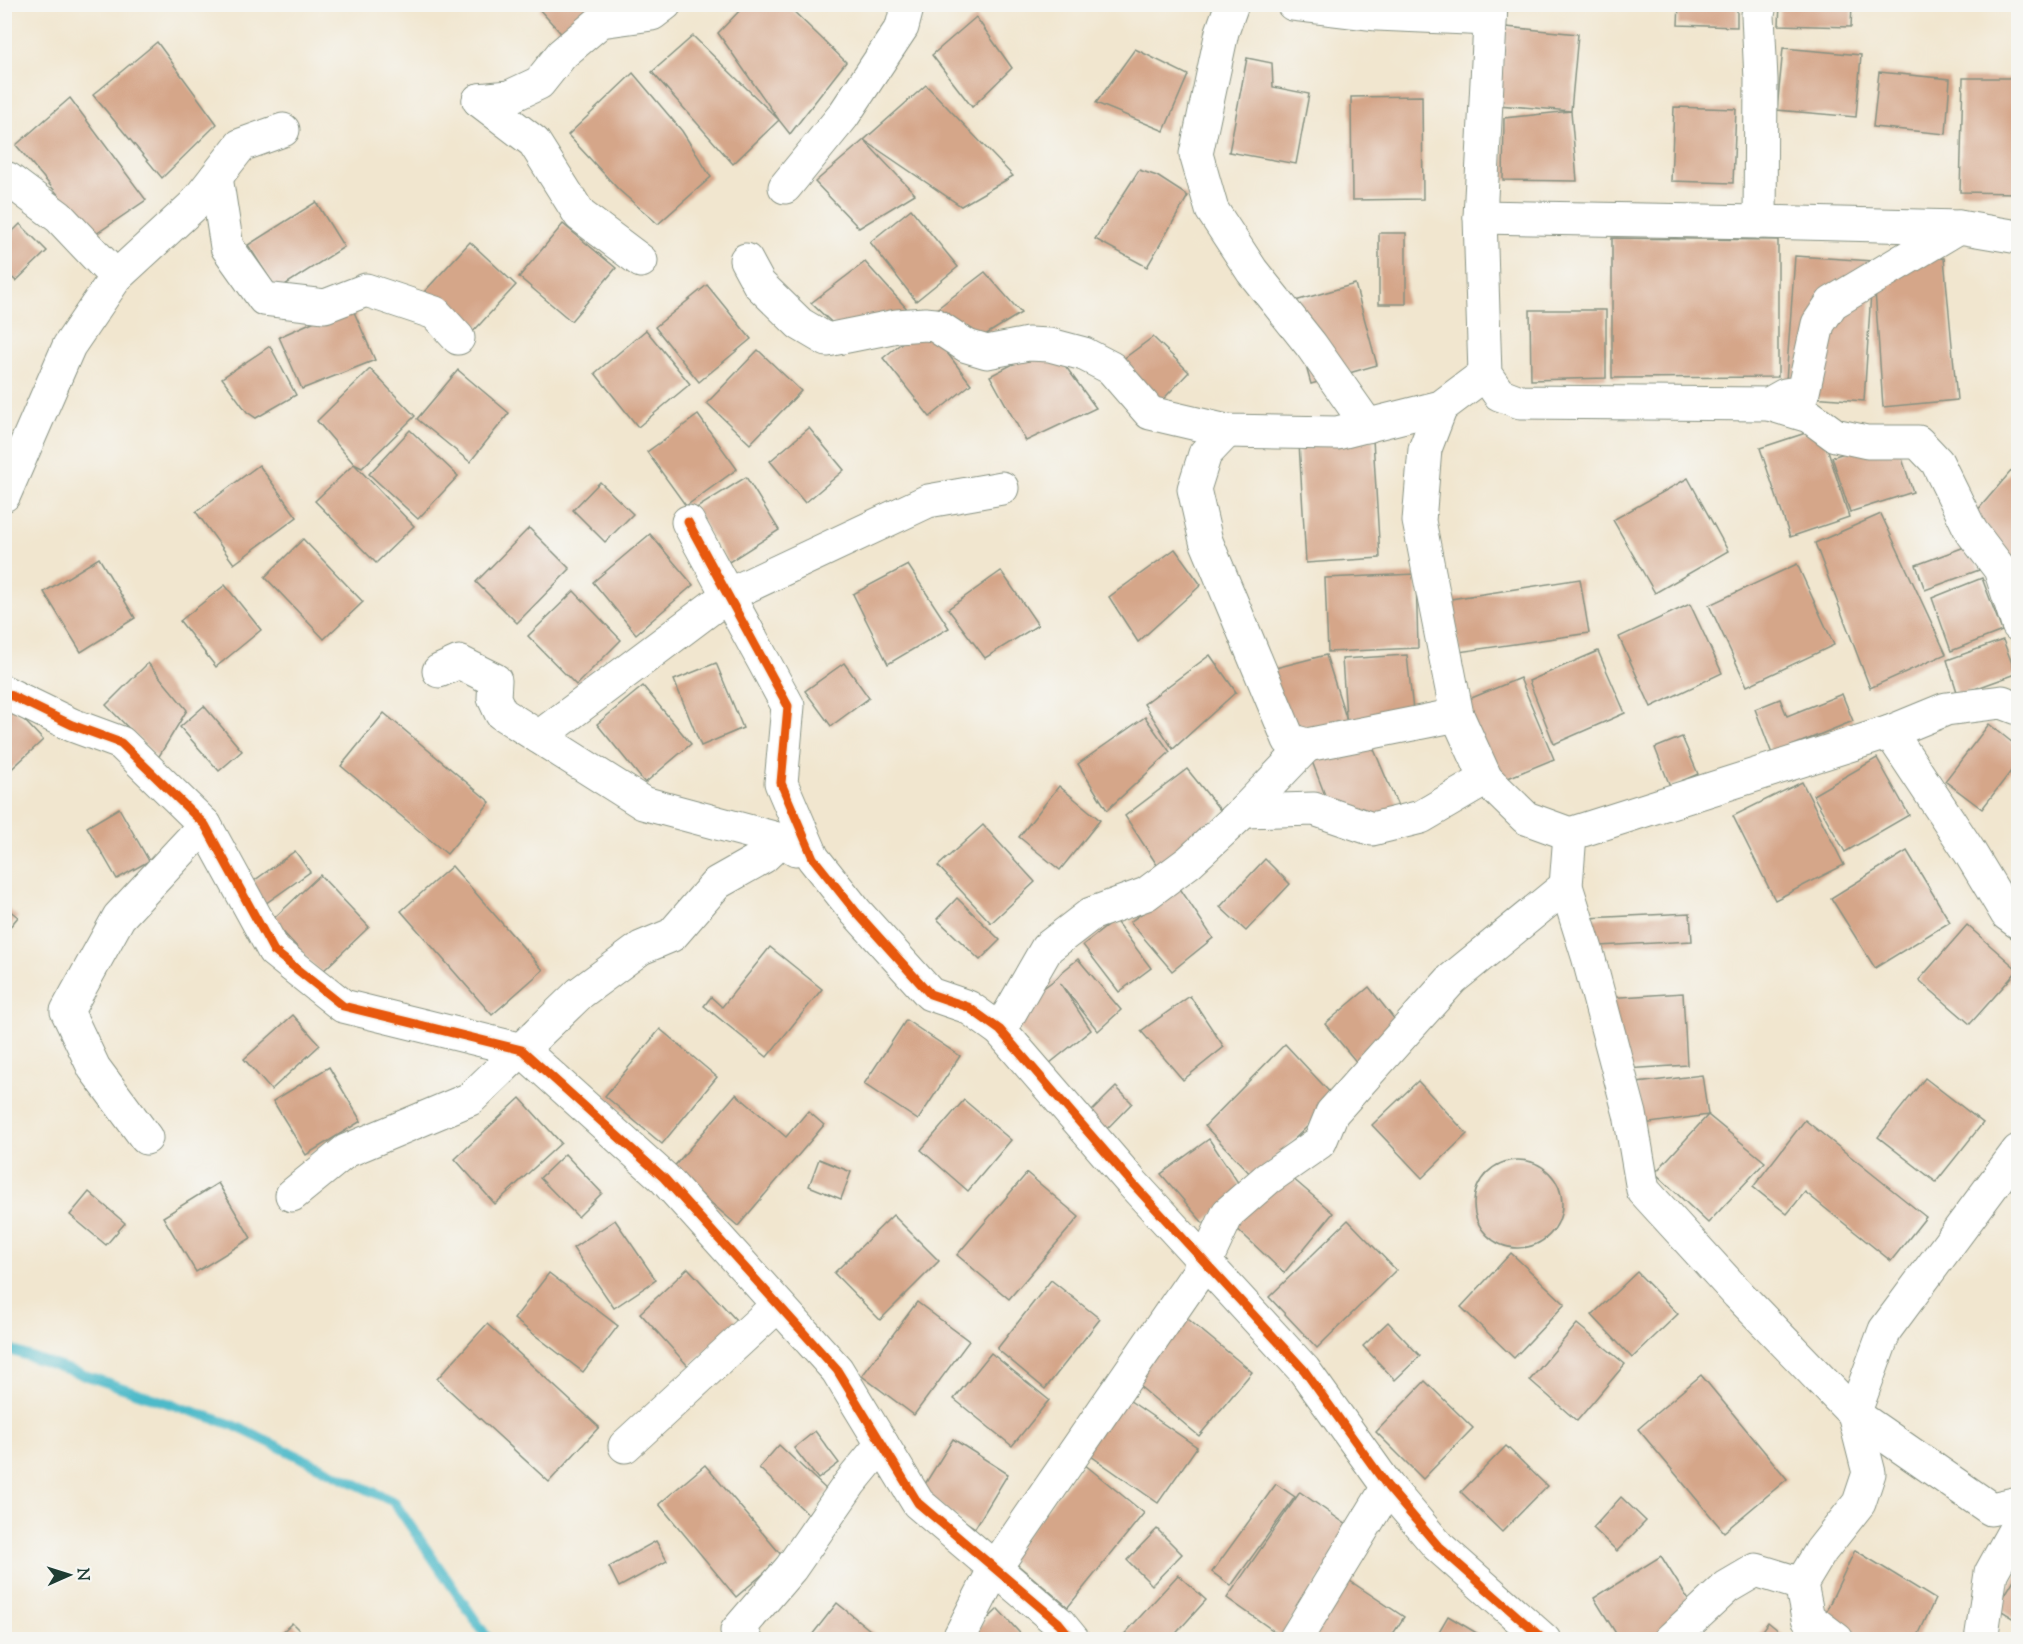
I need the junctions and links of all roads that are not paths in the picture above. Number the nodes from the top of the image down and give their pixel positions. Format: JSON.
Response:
{"nodes":[{"id":1,"x":665,"y":4,"type":"edge"},
{"id":2,"x":908,"y":4,"type":"edge"},
{"id":3,"x":1232,"y":4,"type":"edge"},
{"id":4,"x":1293,"y":4,"type":"edge"},
{"id":5,"x":1760,"y":4,"type":"edge"},
{"id":6,"x":1491,"y":12,"type":"edge"},
{"id":7,"x":539,"y":83,"type":"junction"},
{"id":8,"x":283,"y":130,"type":"dead end"},
{"id":9,"x":534,"y":142,"type":"junction"},
{"id":10,"x":216,"y":177,"type":"junction"},
{"id":11,"x":4,"y":185,"type":"edge"},
{"id":12,"x":785,"y":187,"type":"dead end"},
{"id":13,"x":1480,"y":217,"type":"junction"},
{"id":14,"x":1760,"y":222,"type":"junction"},
{"id":15,"x":1959,"y":227,"type":"junction"},
{"id":16,"x":2019,"y":237,"type":"edge"},
{"id":17,"x":641,"y":261,"type":"dead end"},
{"id":18,"x":743,"y":270,"type":"dead end"},
{"id":19,"x":116,"y":277,"type":"junction"},
{"id":20,"x":458,"y":338,"type":"dead end"},
{"id":21,"x":1485,"y":374,"type":"junction"},
{"id":22,"x":1769,"y":404,"type":"junction"},
{"id":23,"x":1441,"y":407,"type":"junction"},
{"id":24,"x":1368,"y":426,"type":"junction"},
{"id":25,"x":1227,"y":431,"type":"junction"},
{"id":26,"x":1002,"y":488,"type":"dead end"},
{"id":27,"x":4,"y":495,"type":"edge"},
{"id":28,"x":688,"y":522,"type":"dead end"},
{"id":29,"x":728,"y":595,"type":"junction"},
{"id":30,"x":2019,"y":625,"type":"edge"},
{"id":31,"x":439,"y":671,"type":"dead end"},
{"id":32,"x":4,"y":692,"type":"edge"},
{"id":33,"x":2019,"y":708,"type":"edge"},
{"id":34,"x":1457,"y":716,"type":"junction"},
{"id":35,"x":1890,"y":732,"type":"junction"},
{"id":36,"x":539,"y":736,"type":"junction"},
{"id":37,"x":1307,"y":745,"type":"junction"},
{"id":38,"x":1486,"y":779,"type":"junction"},
{"id":39,"x":1244,"y":811,"type":"junction"},
{"id":40,"x":205,"y":825,"type":"junction"},
{"id":41,"x":1570,"y":834,"type":"junction"},
{"id":42,"x":781,"y":840,"type":"junction"},
{"id":43,"x":813,"y":858,"type":"junction"},
{"id":44,"x":1566,"y":886,"type":"junction"},
{"id":45,"x":2019,"y":922,"type":"edge"},
{"id":46,"x":1000,"y":1030,"type":"junction"},
{"id":47,"x":522,"y":1050,"type":"junction"},
{"id":48,"x":146,"y":1138,"type":"dead end"},
{"id":49,"x":2019,"y":1150,"type":"edge"},
{"id":50,"x":292,"y":1195,"type":"dead end"},
{"id":51,"x":1205,"y":1263,"type":"junction"},
{"id":52,"x":778,"y":1305,"type":"junction"},
{"id":53,"x":1854,"y":1414,"type":"junction"},
{"id":54,"x":882,"y":1444,"type":"junction"},
{"id":55,"x":626,"y":1446,"type":"dead end"},
{"id":56,"x":1388,"y":1486,"type":"junction"},
{"id":57,"x":2019,"y":1503,"type":"edge"},
{"id":58,"x":2019,"y":1524,"type":"edge"},
{"id":59,"x":995,"y":1568,"type":"junction"},
{"id":60,"x":1801,"y":1584,"type":"junction"},
{"id":61,"x":746,"y":1640,"type":"edge"},
{"id":62,"x":958,"y":1640,"type":"edge"},
{"id":63,"x":1073,"y":1640,"type":"edge"},
{"id":64,"x":1295,"y":1640,"type":"edge"},
{"id":65,"x":1544,"y":1640,"type":"edge"},
{"id":66,"x":1670,"y":1640,"type":"edge"},
{"id":67,"x":1838,"y":1640,"type":"edge"},
{"id":68,"x":1981,"y":1640,"type":"edge"}],
"edges":[{"from":1,"to":7,"type":"street"},
{"from":2,"to":12,"type":"street"},
{"from":3,"to":24,"type":"street"},
{"from":4,"to":6,"type":"street"},
{"from":5,"to":14,"type":"street"},
{"from":6,"to":13,"type":"street"},
{"from":7,"to":9,"type":"street"},
{"from":7,"to":9,"type":"street"},
{"from":8,"to":10,"type":"street"},
{"from":9,"to":17,"type":"street"},
{"from":10,"to":19,"type":"street"},
{"from":10,"to":20,"type":"street"},
{"from":11,"to":19,"type":"street"},
{"from":13,"to":14,"type":"street"},
{"from":13,"to":21,"type":"street"},
{"from":14,"to":15,"type":"street"},
{"from":15,"to":16,"type":"street"},
{"from":15,"to":22,"type":"street"},
{"from":18,"to":25,"type":"street"},
{"from":19,"to":27,"type":"street"},
{"from":21,"to":22,"type":"street"},
{"from":21,"to":23,"type":"street"},
{"from":22,"to":30,"type":"street"},
{"from":23,"to":24,"type":"street"},
{"from":23,"to":34,"type":"street"},
{"from":24,"to":25,"type":"street"},
{"from":25,"to":37,"type":"street"},
{"from":26,"to":29,"type":"street"},
{"from":28,"to":29,"type":"street"},
{"from":29,"to":36,"type":"street"},
{"from":29,"to":43,"type":"street"},
{"from":31,"to":36,"type":"street"},
{"from":32,"to":40,"type":"street"},
{"from":33,"to":35,"type":"street"},
{"from":34,"to":37,"type":"street"},
{"from":34,"to":38,"type":"street"},
{"from":35,"to":41,"type":"street"},
{"from":35,"to":45,"type":"street"},
{"from":36,"to":42,"type":"street"},
{"from":37,"to":39,"type":"street"},
{"from":38,"to":39,"type":"street"},
{"from":38,"to":41,"type":"street"},
{"from":39,"to":46,"type":"street"},
{"from":40,"to":47,"type":"street"},
{"from":40,"to":48,"type":"street"},
{"from":41,"to":44,"type":"street"},
{"from":42,"to":43,"type":"street"},
{"from":42,"to":47,"type":"street"},
{"from":43,"to":46,"type":"street"},
{"from":44,"to":51,"type":"street"},
{"from":44,"to":53,"type":"street"},
{"from":46,"to":51,"type":"street"},
{"from":47,"to":50,"type":"street"},
{"from":47,"to":52,"type":"street"},
{"from":49,"to":53,"type":"street"},
{"from":51,"to":56,"type":"street"},
{"from":51,"to":59,"type":"street"},
{"from":52,"to":54,"type":"street"},
{"from":52,"to":55,"type":"street"},
{"from":53,"to":57,"type":"street"},
{"from":53,"to":60,"type":"street"},
{"from":54,"to":59,"type":"street"},
{"from":54,"to":61,"type":"street"},
{"from":56,"to":64,"type":"street"},
{"from":56,"to":65,"type":"street"},
{"from":58,"to":68,"type":"street"},
{"from":59,"to":62,"type":"street"},
{"from":59,"to":63,"type":"street"},
{"from":60,"to":66,"type":"street"},
{"from":60,"to":67,"type":"street"}]}
